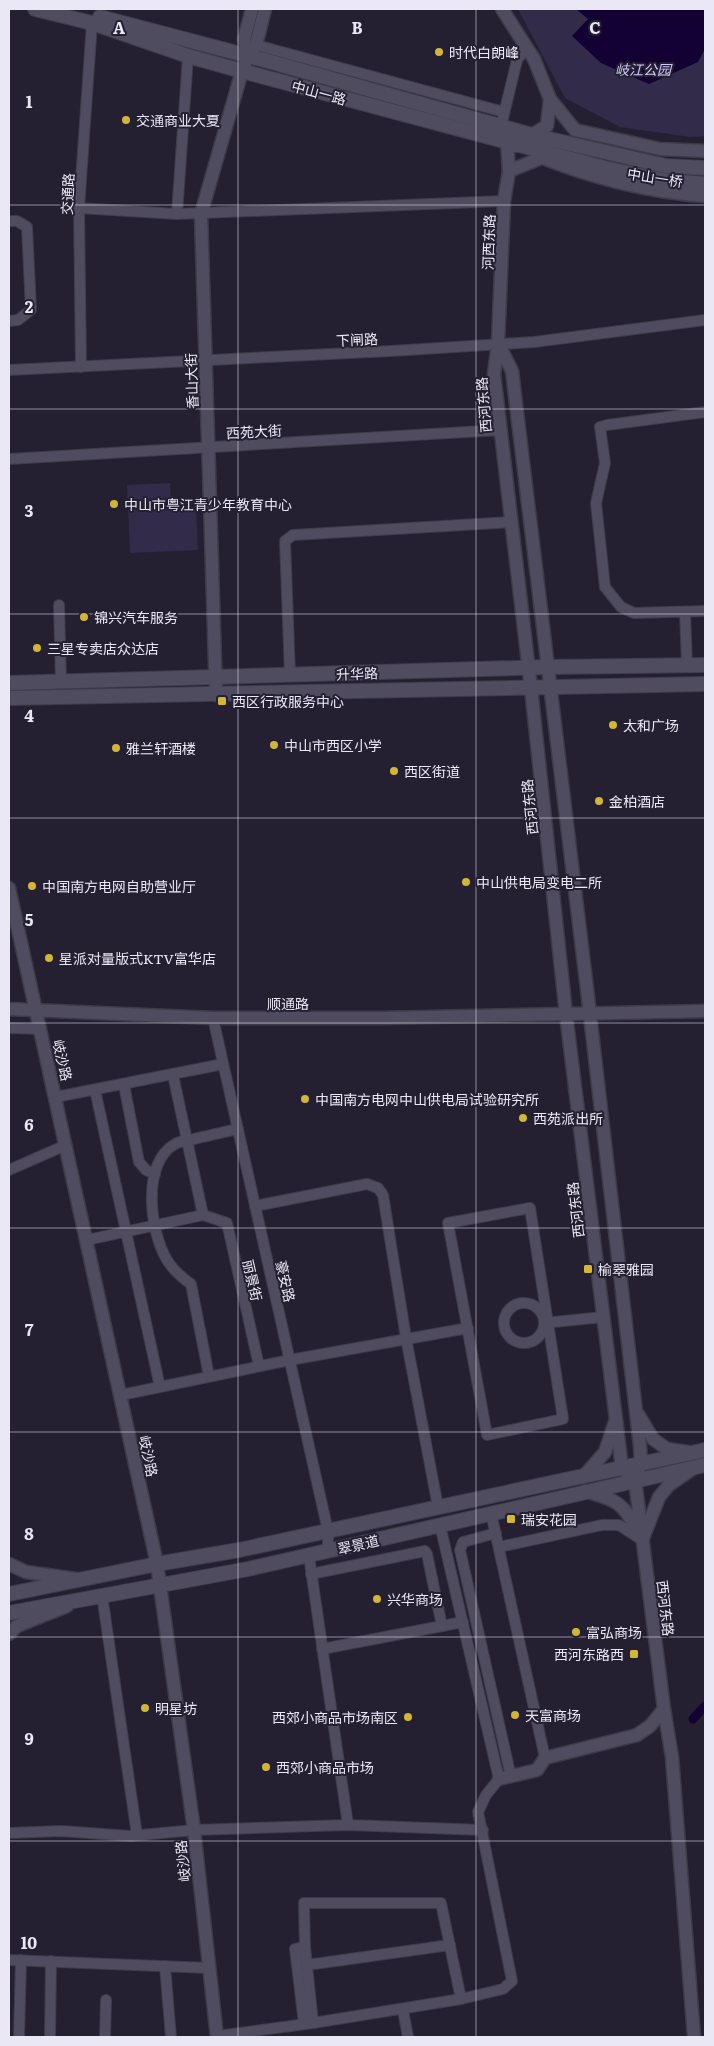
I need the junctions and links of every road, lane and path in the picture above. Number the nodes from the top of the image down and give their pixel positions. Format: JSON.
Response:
{"nodes":[{"id":1,"x":35,"y":9,"type":"edge"},
{"id":2,"x":70,"y":9,"type":"edge"},
{"id":3,"x":252,"y":9,"type":"edge"},
{"id":4,"x":265,"y":9,"type":"edge"},
{"id":5,"x":502,"y":9,"type":"edge"},
{"id":6,"x":92,"y":23,"type":"junction"},
{"id":7,"x":526,"y":47,"type":"junction"},
{"id":8,"x":252,"y":50,"type":"junction"},
{"id":9,"x":188,"y":56,"type":"junction"},
{"id":10,"x":242,"y":71,"type":"junction"},
{"id":11,"x":550,"y":99,"type":"junction"},
{"id":12,"x":502,"y":119,"type":"junction"},
{"id":13,"x":547,"y":126,"type":"junction"},
{"id":14,"x":575,"y":130,"type":"junction"},
{"id":15,"x":532,"y":135,"type":"junction"},
{"id":16,"x":508,"y":142,"type":"junction"},
{"id":17,"x":705,"y":151,"type":"edge"},
{"id":18,"x":610,"y":154,"type":"joint"},
{"id":19,"x":547,"y":156,"type":"junction"},
{"id":20,"x":605,"y":168,"type":"joint"},
{"id":21,"x":705,"y":168,"type":"edge"},
{"id":22,"x":510,"y":171,"type":"junction"},
{"id":23,"x":705,"y":184,"type":"edge"},
{"id":24,"x":705,"y":196,"type":"edge"},
{"id":25,"x":504,"y":201,"type":"junction"},
{"id":26,"x":79,"y":208,"type":"junction"},
{"id":27,"x":177,"y":214,"type":"junction"},
{"id":28,"x":201,"y":214,"type":"junction"},
{"id":29,"x":9,"y":221,"type":"edge"},
{"id":30,"x":705,"y":320,"type":"edge"},
{"id":31,"x":9,"y":321,"type":"edge"},
{"id":32,"x":498,"y":343,"type":"junction"},
{"id":33,"x":206,"y":361,"type":"junction"},
{"id":34,"x":81,"y":367,"type":"junction"},
{"id":35,"x":9,"y":370,"type":"edge"},
{"id":36,"x":705,"y":412,"type":"edge"},
{"id":37,"x":500,"y":430,"type":"junction"},
{"id":38,"x":208,"y":447,"type":"junction"},
{"id":39,"x":9,"y":459,"type":"edge"},
{"id":40,"x":512,"y":522,"type":"junction"},
{"id":41,"x":59,"y":606,"type":"dead end"},
{"id":42,"x":705,"y":611,"type":"edge"},
{"id":43,"x":685,"y":612,"type":"junction"},
{"id":44,"x":705,"y":665,"type":"edge"},
{"id":45,"x":687,"y":666,"type":"junction"},
{"id":46,"x":548,"y":667,"type":"junction"},
{"id":47,"x":529,"y":668,"type":"junction"},
{"id":48,"x":290,"y":675,"type":"junction"},
{"id":49,"x":215,"y":677,"type":"junction"},
{"id":50,"x":61,"y":682,"type":"junction"},
{"id":51,"x":9,"y":683,"type":"edge"},
{"id":52,"x":705,"y":684,"type":"edge"},
{"id":53,"x":531,"y":688,"type":"junction"},
{"id":54,"x":550,"y":688,"type":"junction"},
{"id":55,"x":291,"y":693,"type":"junction"},
{"id":56,"x":216,"y":695,"type":"junction"},
{"id":57,"x":9,"y":698,"type":"edge"},
{"id":58,"x":9,"y":888,"type":"edge"},
{"id":59,"x":9,"y":1009,"type":"edge"},
{"id":60,"x":36,"y":1010,"type":"junction"},
{"id":61,"x":705,"y":1010,"type":"edge"},
{"id":62,"x":590,"y":1013,"type":"junction"},
{"id":63,"x":566,"y":1014,"type":"junction"},
{"id":64,"x":214,"y":1018,"type":"junction"},
{"id":65,"x":9,"y":1028,"type":"edge"},
{"id":66,"x":41,"y":1029,"type":"junction"},
{"id":67,"x":223,"y":1064,"type":"junction"},
{"id":68,"x":173,"y":1075,"type":"junction"},
{"id":69,"x":124,"y":1085,"type":"junction"},
{"id":70,"x":95,"y":1090,"type":"junction"},
{"id":71,"x":56,"y":1097,"type":"junction"},
{"id":72,"x":238,"y":1129,"type":"junction"},
{"id":73,"x":187,"y":1141,"type":"junction"},
{"id":74,"x":66,"y":1145,"type":"junction"},
{"id":75,"x":9,"y":1170,"type":"edge"},
{"id":76,"x":155,"y":1174,"type":"junction"},
{"id":77,"x":256,"y":1206,"type":"junction"},
{"id":78,"x":203,"y":1215,"type":"junction"},
{"id":79,"x":154,"y":1226,"type":"junction"},
{"id":80,"x":126,"y":1232,"type":"junction"},
{"id":81,"x":87,"y":1240,"type":"junction"},
{"id":82,"x":603,"y":1317,"type":"junction"},
{"id":83,"x":546,"y":1323,"type":"junction"},
{"id":84,"x":468,"y":1328,"type":"junction"},
{"id":85,"x":406,"y":1338,"type":"junction"},
{"id":86,"x":290,"y":1360,"type":"junction"},
{"id":87,"x":259,"y":1366,"type":"junction"},
{"id":88,"x":209,"y":1376,"type":"junction"},
{"id":89,"x":160,"y":1387,"type":"junction"},
{"id":90,"x":121,"y":1395,"type":"junction"},
{"id":91,"x":636,"y":1411,"type":"junction"},
{"id":92,"x":616,"y":1417,"type":"junction"},
{"id":93,"x":700,"y":1451,"type":"edge"},
{"id":94,"x":641,"y":1464,"type":"junction"},
{"id":95,"x":700,"y":1466,"type":"edge"},
{"id":96,"x":622,"y":1468,"type":"junction"},
{"id":97,"x":584,"y":1476,"type":"junction"},
{"id":98,"x":635,"y":1480,"type":"junction"},
{"id":99,"x":585,"y":1491,"type":"junction"},
{"id":100,"x":438,"y":1508,"type":"junction"},
{"id":101,"x":491,"y":1513,"type":"junction"},
{"id":102,"x":440,"y":1525,"type":"junction"},
{"id":103,"x":328,"y":1531,"type":"junction"},
{"id":104,"x":496,"y":1534,"type":"junction"},
{"id":105,"x":642,"y":1540,"type":"junction"},
{"id":106,"x":499,"y":1547,"type":"junction"},
{"id":107,"x":328,"y":1551,"type":"junction"},
{"id":108,"x":309,"y":1556,"type":"junction"},
{"id":109,"x":9,"y":1564,"type":"edge"},
{"id":110,"x":157,"y":1564,"type":"junction"},
{"id":111,"x":311,"y":1574,"type":"junction"},
{"id":112,"x":81,"y":1580,"type":"junction"},
{"id":113,"x":160,"y":1584,"type":"junction"},
{"id":114,"x":9,"y":1594,"type":"edge"},
{"id":115,"x":102,"y":1595,"type":"junction"},
{"id":116,"x":84,"y":1599,"type":"junction"},
{"id":117,"x":9,"y":1613,"type":"edge"},
{"id":118,"x":463,"y":1622,"type":"junction"},
{"id":119,"x":442,"y":1626,"type":"junction"},
{"id":120,"x":9,"y":1634,"type":"edge"},
{"id":121,"x":322,"y":1649,"type":"junction"},
{"id":122,"x":664,"y":1709,"type":"junction"},
{"id":123,"x":545,"y":1758,"type":"junction"},
{"id":124,"x":505,"y":1778,"type":"junction"},
{"id":125,"x":348,"y":1825,"type":"junction"},
{"id":126,"x":194,"y":1830,"type":"junction"},
{"id":127,"x":483,"y":1830,"type":"junction"},
{"id":128,"x":9,"y":1833,"type":"edge"},
{"id":129,"x":137,"y":1835,"type":"junction"},
{"id":130,"x":450,"y":1945,"type":"junction"},
{"id":131,"x":304,"y":1947,"type":"junction"},
{"id":132,"x":9,"y":1960,"type":"edge"},
{"id":133,"x":21,"y":1960,"type":"junction"},
{"id":134,"x":51,"y":1961,"type":"junction"},
{"id":135,"x":307,"y":1965,"type":"junction"},
{"id":136,"x":165,"y":1966,"type":"junction"},
{"id":137,"x":210,"y":1968,"type":"junction"},
{"id":138,"x":461,"y":1999,"type":"junction"},
{"id":139,"x":106,"y":2000,"type":"dead end"},
{"id":140,"x":403,"y":2010,"type":"junction"},
{"id":141,"x":309,"y":2024,"type":"junction"},
{"id":142,"x":217,"y":2036,"type":"edge"},
{"id":143,"x":19,"y":2037,"type":"edge"},
{"id":144,"x":50,"y":2037,"type":"edge"},
{"id":145,"x":106,"y":2037,"type":"edge"},
{"id":146,"x":171,"y":2037,"type":"edge"},
{"id":147,"x":408,"y":2037,"type":"edge"},
{"id":148,"x":694,"y":2037,"type":"edge"}],
"edges":[{"from":1,"to":6,"type":"main road","name":"中山一路"},
{"from":2,"to":8,"type":"main road","name":"中山一路"},
{"from":3,"to":8,"type":"street"},
{"from":4,"to":8,"type":"street","name":"香山大街"},
{"from":5,"to":7,"type":"street"},
{"from":6,"to":9,"type":"main road","name":"中山一路"},
{"from":6,"to":26,"type":"street","name":"交通路"},
{"from":7,"to":11,"type":"street"},
{"from":7,"to":12,"type":"street"},
{"from":8,"to":10,"type":"street","name":"香山大街"},
{"from":8,"to":12,"type":"main road","name":"中山一路"},
{"from":9,"to":10,"type":"main road","name":"中山一路"},
{"from":9,"to":27,"type":"street"},
{"from":10,"to":16,"type":"main road","name":"中山一路"},
{"from":10,"to":28,"type":"street","name":"香山大街"},
{"from":11,"to":13,"type":"street"},
{"from":11,"to":14,"type":"street"},
{"from":12,"to":15,"type":"main road","name":"中山一路"},
{"from":13,"to":14,"type":"street"},
{"from":13,"to":15,"type":"street"},
{"from":14,"to":17,"type":"street"},
{"from":15,"to":18,"type":"main road","name":"中山一路"},
{"from":16,"to":19,"type":"main road","name":"中山一路"},
{"from":16,"to":22,"type":"street","name":"河西东路"},
{"from":18,"to":21,"type":"main road","name":"中山一桥"},
{"from":19,"to":20,"type":"main road","name":"中山一路"},
{"from":19,"to":22,"type":"street"},
{"from":19,"to":24,"type":"street"},
{"from":20,"to":23,"type":"main road","name":"中山一桥"},
{"from":22,"to":25,"type":"street","name":"河西东路"},
{"from":25,"to":28,"type":"street"},
{"from":25,"to":32,"type":"street","name":"河西东路"},
{"from":26,"to":27,"type":"street"},
{"from":26,"to":34,"type":"street","name":"交通路"},
{"from":27,"to":28,"type":"street"},
{"from":28,"to":33,"type":"street","name":"香山大街"},
{"from":29,"to":31,"type":"street"},
{"from":30,"to":32,"type":"street","name":"下闸路"},
{"from":32,"to":33,"type":"street","name":"下闸路"},
{"from":32,"to":37,"type":"street","name":"西河东路"},
{"from":32,"to":46,"type":"street","name":"西河东路"},
{"from":33,"to":34,"type":"street","name":"下闸路"},
{"from":33,"to":38,"type":"street","name":"香山大街"},
{"from":34,"to":35,"type":"street","name":"下闸路"},
{"from":36,"to":43,"type":"street"},
{"from":37,"to":38,"type":"street","name":"西苑大街"},
{"from":37,"to":40,"type":"street","name":"西河东路"},
{"from":38,"to":39,"type":"street","name":"西苑大街"},
{"from":38,"to":49,"type":"street","name":"香山大街"},
{"from":40,"to":47,"type":"street","name":"西河东路"},
{"from":40,"to":48,"type":"street"},
{"from":41,"to":50,"type":"street"},
{"from":42,"to":43,"type":"street"},
{"from":43,"to":45,"type":"street"},
{"from":44,"to":45,"type":"main road","name":"升华路"},
{"from":45,"to":46,"type":"main road","name":"升华路"},
{"from":46,"to":47,"type":"main road","name":"升华路"},
{"from":46,"to":54,"type":"street","name":"西河东路"},
{"from":47,"to":48,"type":"main road","name":"升华路"},
{"from":47,"to":53,"type":"street","name":"西河东路"},
{"from":48,"to":49,"type":"main road","name":"升华路"},
{"from":48,"to":55,"type":"street"},
{"from":49,"to":50,"type":"main road","name":"升华路"},
{"from":49,"to":56,"type":"street","name":"香山大街"},
{"from":50,"to":51,"type":"main road","name":"升华路"},
{"from":52,"to":54,"type":"main road","name":"升华路"},
{"from":53,"to":54,"type":"main road","name":"升华路"},
{"from":53,"to":55,"type":"main road","name":"升华路"},
{"from":53,"to":63,"type":"street","name":"西河东路"},
{"from":54,"to":62,"type":"street","name":"西河东路"},
{"from":55,"to":56,"type":"main road","name":"升华路"},
{"from":56,"to":57,"type":"main road","name":"升华路"},
{"from":58,"to":60,"type":"street","name":"岐沙路"},
{"from":59,"to":60,"type":"street","name":"顺通路"},
{"from":60,"to":64,"type":"street","name":"顺通路"},
{"from":60,"to":66,"type":"street","name":"岐沙路"},
{"from":61,"to":62,"type":"street","name":"顺通路"},
{"from":62,"to":63,"type":"street","name":"顺通路"},
{"from":62,"to":91,"type":"street","name":"西河东路"},
{"from":63,"to":64,"type":"street","name":"顺通路"},
{"from":63,"to":82,"type":"street","name":"西河东路"},
{"from":64,"to":67,"type":"street","name":"豪安路"},
{"from":65,"to":66,"type":"street"},
{"from":66,"to":71,"type":"street","name":"岐沙路"},
{"from":67,"to":68,"type":"street"},
{"from":67,"to":72,"type":"street","name":"豪安路"},
{"from":68,"to":69,"type":"street"},
{"from":68,"to":73,"type":"street"},
{"from":69,"to":70,"type":"street"},
{"from":69,"to":76,"type":"street"},
{"from":70,"to":71,"type":"street"},
{"from":70,"to":80,"type":"street"},
{"from":71,"to":74,"type":"street","name":"岐沙路"},
{"from":72,"to":73,"type":"street"},
{"from":72,"to":77,"type":"street","name":"豪安路"},
{"from":73,"to":76,"type":"street"},
{"from":73,"to":78,"type":"street"},
{"from":74,"to":75,"type":"street"},
{"from":74,"to":81,"type":"street","name":"岐沙路"},
{"from":76,"to":79,"type":"street"},
{"from":77,"to":85,"type":"street"},
{"from":77,"to":86,"type":"street","name":"豪安路"},
{"from":78,"to":79,"type":"street"},
{"from":78,"to":87,"type":"street","name":"丽景街"},
{"from":79,"to":80,"type":"street"},
{"from":79,"to":88,"type":"street"},
{"from":80,"to":81,"type":"street"},
{"from":80,"to":89,"type":"street"},
{"from":81,"to":90,"type":"street","name":"岐沙路"},
{"from":82,"to":83,"type":"street"},
{"from":82,"to":92,"type":"street","name":"西河东路"},
{"from":83,"to":84,"type":"street"},
{"from":83,"to":84,"type":"street"},
{"from":84,"to":85,"type":"street"},
{"from":85,"to":86,"type":"street"},
{"from":85,"to":100,"type":"street"},
{"from":86,"to":87,"type":"street"},
{"from":86,"to":103,"type":"street","name":"豪安路"},
{"from":87,"to":88,"type":"street"},
{"from":88,"to":89,"type":"street"},
{"from":89,"to":90,"type":"street"},
{"from":90,"to":110,"type":"street","name":"岐沙路"},
{"from":91,"to":93,"type":"street"},
{"from":91,"to":94,"type":"street","name":"西河东路"},
{"from":92,"to":96,"type":"street","name":"西河东路"},
{"from":92,"to":97,"type":"street"},
{"from":93,"to":94,"type":"main road","name":"翠景道"},
{"from":94,"to":96,"type":"main road","name":"翠景道"},
{"from":94,"to":98,"type":"street","name":"西河东路"},
{"from":95,"to":98,"type":"main road","name":"翠景道"},
{"from":95,"to":105,"type":"street"},
{"from":96,"to":97,"type":"main road","name":"翠景道"},
{"from":96,"to":98,"type":"street"},
{"from":97,"to":100,"type":"main road","name":"翠景道"},
{"from":98,"to":99,"type":"main road","name":"翠景道"},
{"from":98,"to":105,"type":"street","name":"西河东路"},
{"from":99,"to":101,"type":"main road","name":"翠景道"},
{"from":99,"to":105,"type":"street"},
{"from":100,"to":103,"type":"main road","name":"翠景道"},
{"from":101,"to":102,"type":"main road","name":"翠景道"},
{"from":101,"to":104,"type":"street"},
{"from":102,"to":107,"type":"main road","name":"翠景道"},
{"from":102,"to":118,"type":"street"},
{"from":103,"to":107,"type":"street","name":"豪安路"},
{"from":103,"to":110,"type":"main road","name":"翠景道"},
{"from":104,"to":106,"type":"street"},
{"from":104,"to":124,"type":"street"},
{"from":105,"to":106,"type":"street"},
{"from":105,"to":122,"type":"street","name":"西河东路"},
{"from":106,"to":123,"type":"street"},
{"from":107,"to":108,"type":"main road","name":"翠景道"},
{"from":108,"to":111,"type":"street"},
{"from":108,"to":113,"type":"main road","name":"翠景道"},
{"from":109,"to":112,"type":"street"},
{"from":110,"to":112,"type":"main road","name":"翠景道"},
{"from":110,"to":113,"type":"street","name":"岐沙路"},
{"from":111,"to":119,"type":"street"},
{"from":111,"to":121,"type":"street"},
{"from":112,"to":114,"type":"main road","name":"翠景道"},
{"from":113,"to":115,"type":"main road","name":"翠景道"},
{"from":113,"to":126,"type":"street","name":"岐沙路"},
{"from":115,"to":116,"type":"main road","name":"翠景道"},
{"from":115,"to":129,"type":"street"},
{"from":116,"to":117,"type":"main road","name":"翠景道"},
{"from":116,"to":120,"type":"street"},
{"from":118,"to":119,"type":"street"},
{"from":118,"to":124,"type":"street"},
{"from":119,"to":121,"type":"street"},
{"from":121,"to":125,"type":"street"},
{"from":122,"to":123,"type":"street"},
{"from":122,"to":148,"type":"street","name":"西河东路"},
{"from":123,"to":124,"type":"street"},
{"from":124,"to":127,"type":"street"},
{"from":125,"to":126,"type":"street"},
{"from":125,"to":127,"type":"street"},
{"from":126,"to":129,"type":"street"},
{"from":126,"to":137,"type":"street","name":"岐沙路"},
{"from":127,"to":138,"type":"street"},
{"from":128,"to":129,"type":"street"},
{"from":130,"to":131,"type":"street"},
{"from":130,"to":135,"type":"street"},
{"from":130,"to":138,"type":"street"},
{"from":131,"to":135,"type":"street"},
{"from":131,"to":141,"type":"street"},
{"from":132,"to":133,"type":"street"},
{"from":133,"to":134,"type":"street"},
{"from":133,"to":143,"type":"street"},
{"from":134,"to":136,"type":"street"},
{"from":134,"to":144,"type":"street"},
{"from":135,"to":141,"type":"street"},
{"from":136,"to":137,"type":"street"},
{"from":136,"to":146,"type":"street"},
{"from":137,"to":142,"type":"street","name":"岐沙路"},
{"from":138,"to":140,"type":"street"},
{"from":139,"to":145,"type":"street"},
{"from":140,"to":141,"type":"street"},
{"from":140,"to":147,"type":"street"},
{"from":141,"to":142,"type":"street"}]}
